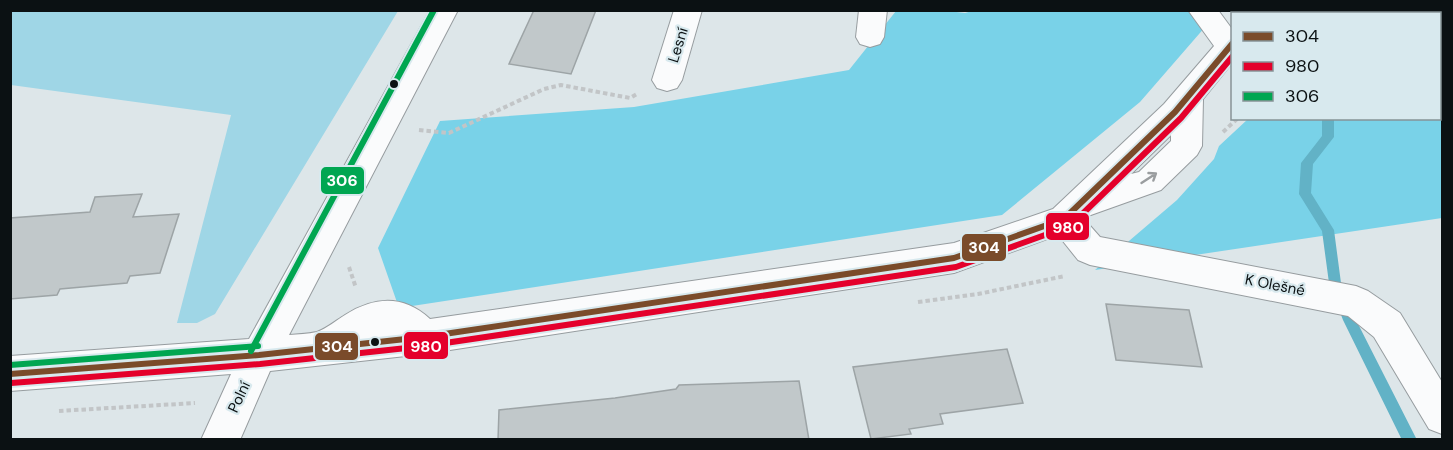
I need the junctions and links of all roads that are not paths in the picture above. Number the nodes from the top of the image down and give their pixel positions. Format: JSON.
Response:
{"nodes":[{"id":1,"x":444,"y":10,"type":"edge"},
{"id":2,"x":688,"y":10,"type":"edge"},
{"id":3,"x":1202,"y":10,"type":"edge"},
{"id":4,"x":1231,"y":45,"type":"edge"},
{"id":5,"x":667,"y":80,"type":"road end"},
{"id":6,"x":1070,"y":213,"type":"junction"},
{"id":7,"x":259,"y":355,"type":"junction"},
{"id":8,"x":10,"y":374,"type":"edge"},
{"id":9,"x":1443,"y":416,"type":"edge"},
{"id":10,"x":220,"y":440,"type":"edge"}],
"edges":[{"from":1,"to":7,"type":"street","name":"Polní"},
{"from":2,"to":5,"type":"street","name":"Lesní"},
{"from":3,"to":4,"type":"street"},
{"from":4,"to":6,"type":"street"},
{"from":6,"to":7,"type":"street"},
{"from":6,"to":9,"type":"street","name":"K Olešné"},
{"from":7,"to":8,"type":"street"},
{"from":7,"to":10,"type":"street","name":"Polní"}]}
